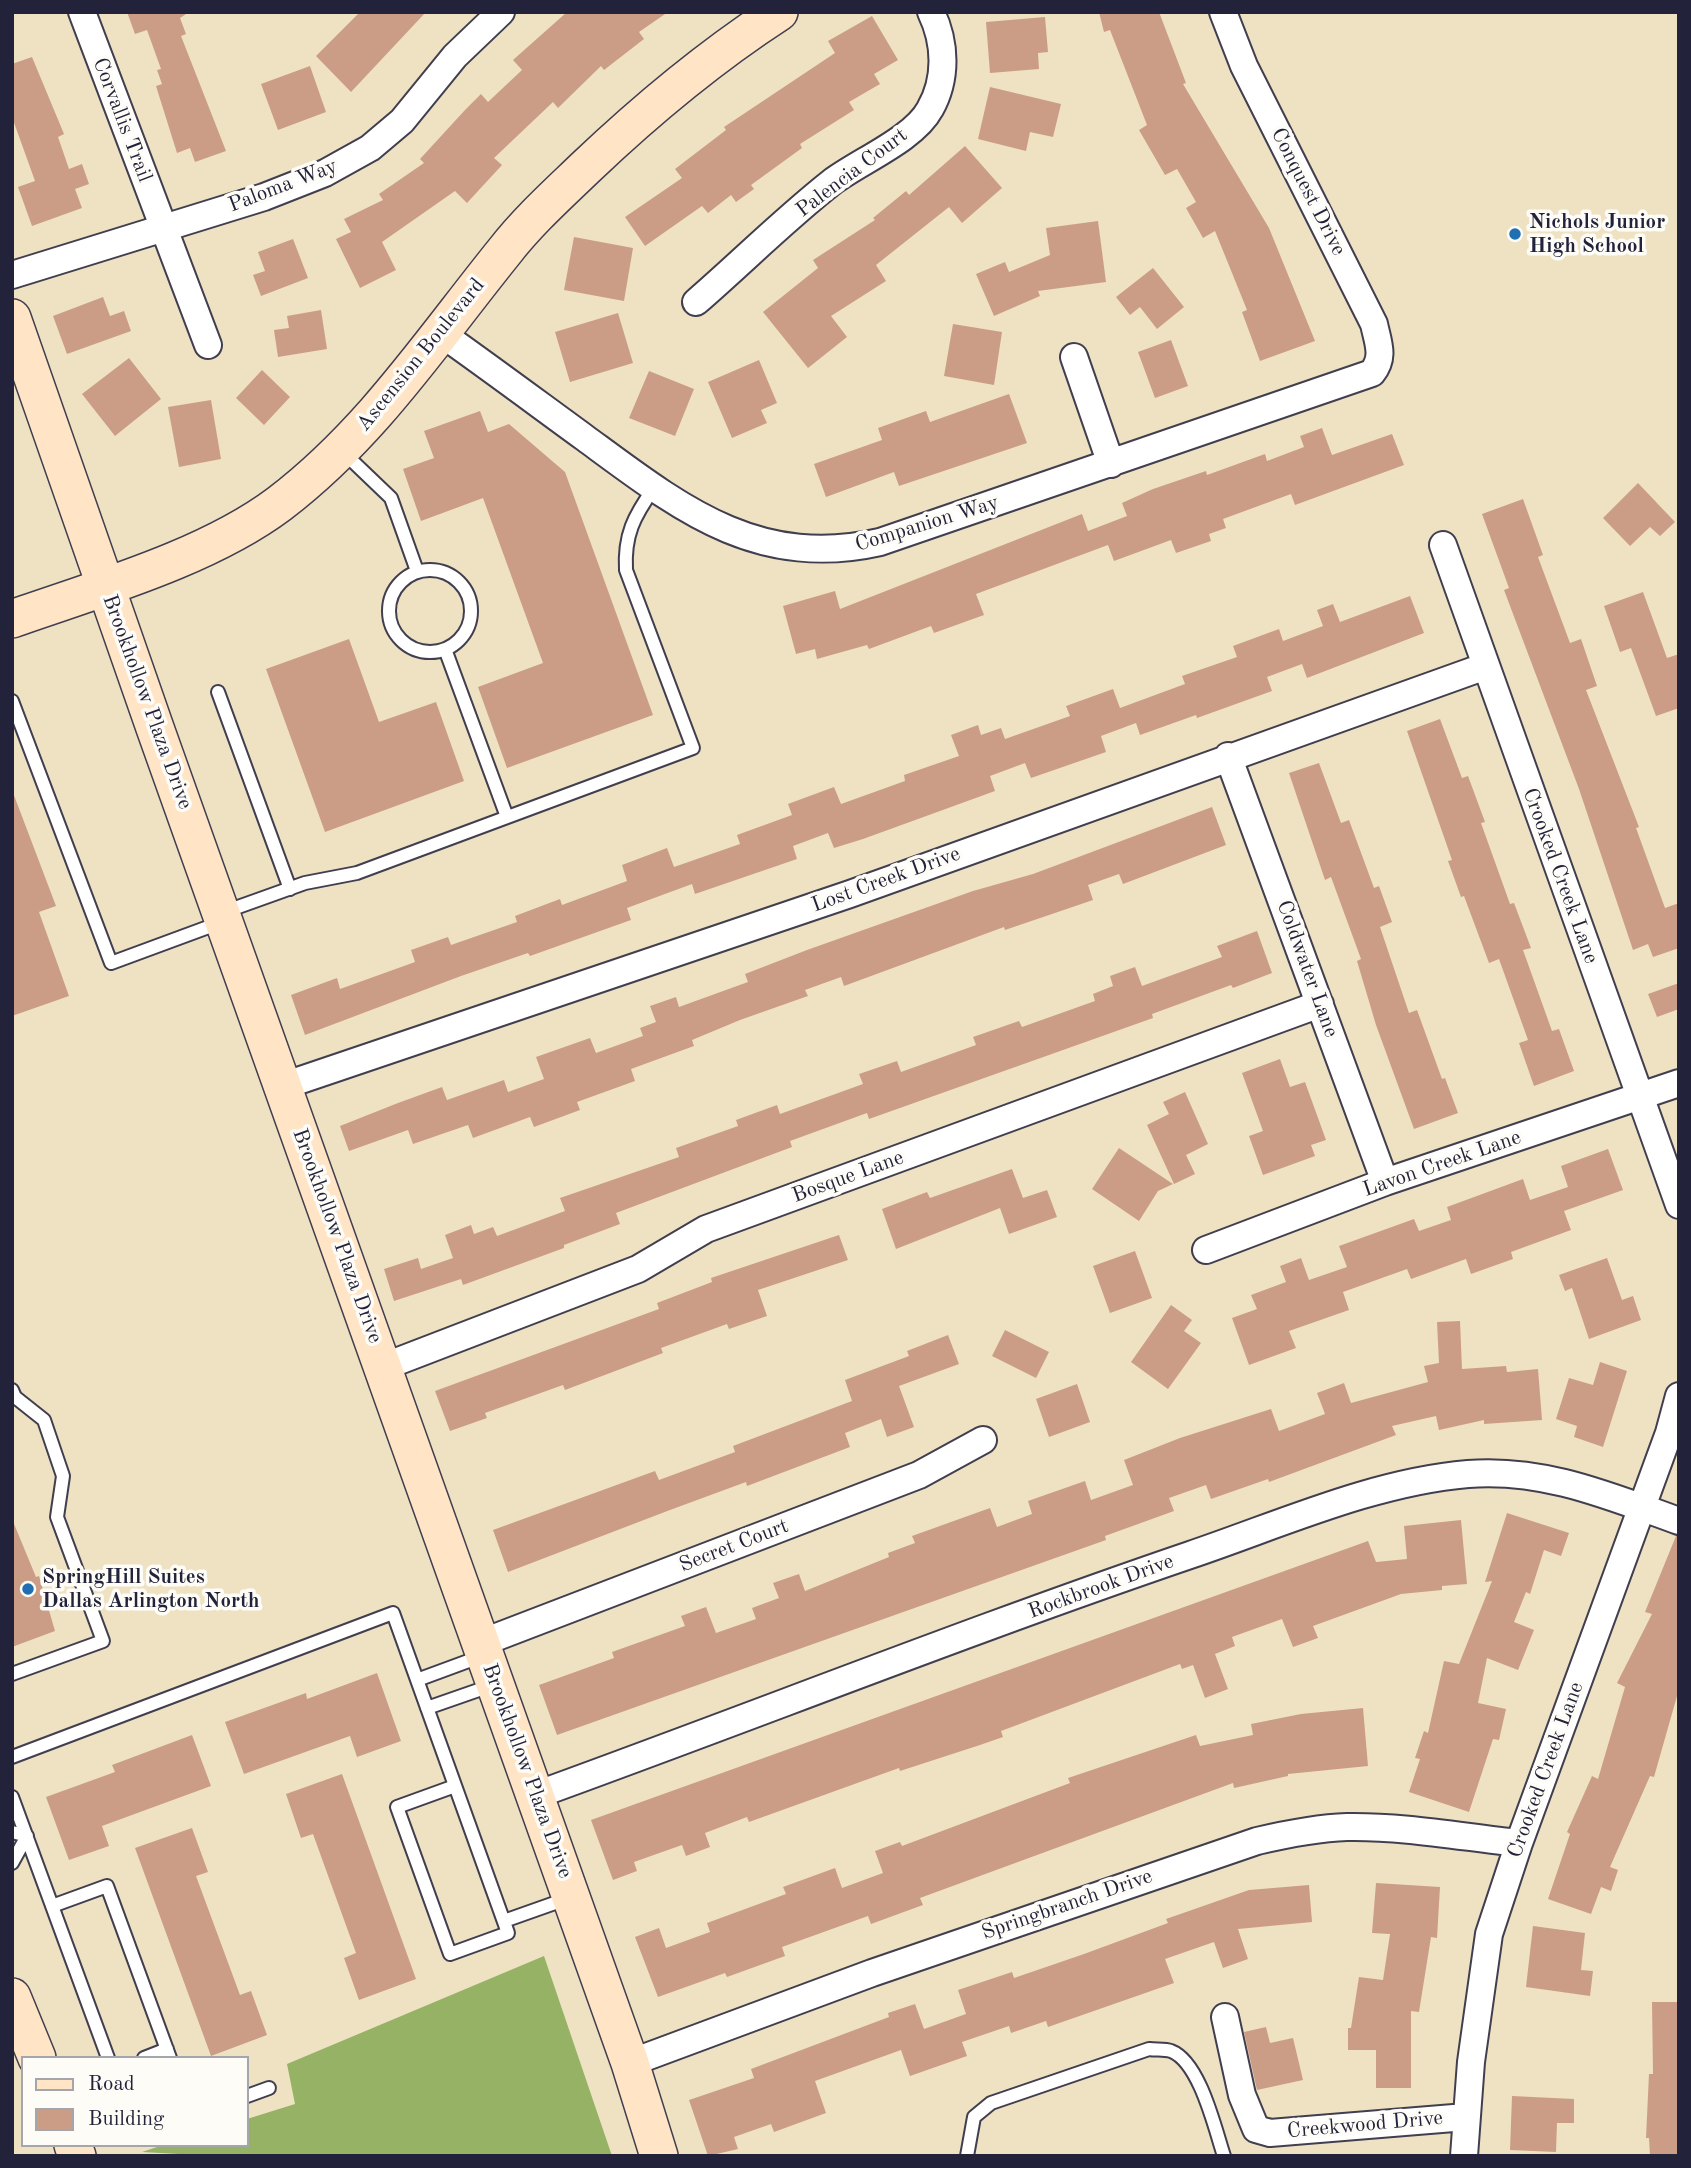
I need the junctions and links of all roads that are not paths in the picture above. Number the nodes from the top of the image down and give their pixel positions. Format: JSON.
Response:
{"nodes":[{"id":1,"x":82,"y":12,"type":"edge"},
{"id":2,"x":501,"y":12,"type":"edge"},
{"id":3,"x":779,"y":12,"type":"edge"},
{"id":4,"x":931,"y":12,"type":"edge"},
{"id":5,"x":1223,"y":12,"type":"edge"},
{"id":6,"x":163,"y":228,"type":"junction"},
{"id":7,"x":12,"y":275,"type":"edge"},
{"id":8,"x":696,"y":302,"type":"dead end"},
{"id":9,"x":12,"y":318,"type":"edge"},
{"id":10,"x":442,"y":334,"type":"junction"},
{"id":11,"x":208,"y":345,"type":"dead end"},
{"id":12,"x":1074,"y":357,"type":"dead end"},
{"id":13,"x":1372,"y":373,"type":"joint"},
{"id":14,"x":341,"y":449,"type":"junction"},
{"id":15,"x":1111,"y":464,"type":"junction"},
{"id":16,"x":654,"y":488,"type":"junction"},
{"id":17,"x":1443,"y":545,"type":"dead end"},
{"id":18,"x":417,"y":571,"type":"junction"},
{"id":19,"x":106,"y":586,"type":"junction"},
{"id":20,"x":12,"y":619,"type":"edge"},
{"id":21,"x":445,"y":649,"type":"junction"},
{"id":22,"x":1486,"y":666,"type":"junction"},
{"id":23,"x":218,"y":692,"type":"dead end"},
{"id":24,"x":12,"y":701,"type":"edge"},
{"id":25,"x":1228,"y":756,"type":"junction"},
{"id":26,"x":507,"y":817,"type":"junction"},
{"id":27,"x":290,"y":888,"type":"junction"},
{"id":28,"x":224,"y":917,"type":"junction"},
{"id":29,"x":1320,"y":1004,"type":"junction"},
{"id":30,"x":1679,"y":1083,"type":"edge"},
{"id":31,"x":283,"y":1086,"type":"junction"},
{"id":32,"x":1639,"y":1098,"type":"junction"},
{"id":33,"x":1385,"y":1182,"type":"junction"},
{"id":34,"x":1679,"y":1205,"type":"edge"},
{"id":35,"x":1206,"y":1250,"type":"dead end"},
{"id":36,"x":383,"y":1367,"type":"junction"},
{"id":37,"x":12,"y":1390,"type":"edge"},
{"id":38,"x":1679,"y":1396,"type":"edge"},
{"id":39,"x":983,"y":1440,"type":"dead end"},
{"id":40,"x":1641,"y":1508,"type":"junction"},
{"id":41,"x":1679,"y":1521,"type":"edge"},
{"id":42,"x":488,"y":1661,"type":"junction"},
{"id":43,"x":12,"y":1674,"type":"edge"},
{"id":44,"x":417,"y":1680,"type":"junction"},
{"id":45,"x":427,"y":1709,"type":"junction"},
{"id":46,"x":12,"y":1757,"type":"edge"},
{"id":47,"x":455,"y":1786,"type":"junction"},
{"id":48,"x":536,"y":1795,"type":"junction"},
{"id":49,"x":12,"y":1797,"type":"edge"},
{"id":50,"x":12,"y":1832,"type":"edge"},
{"id":51,"x":27,"y":1836,"type":"junction"},
{"id":52,"x":1519,"y":1843,"type":"junction"},
{"id":53,"x":12,"y":1863,"type":"edge"},
{"id":54,"x":572,"y":1897,"type":"junction"},
{"id":55,"x":52,"y":1906,"type":"junction"},
{"id":56,"x":504,"y":1921,"type":"junction"},
{"id":57,"x":12,"y":1997,"type":"edge"},
{"id":58,"x":1224,"y":2017,"type":"dead end"},
{"id":59,"x":169,"y":2054,"type":"edge"},
{"id":60,"x":36,"y":2056,"type":"edge"},
{"id":61,"x":107,"y":2056,"type":"edge"},
{"id":62,"x":630,"y":2063,"type":"junction"},
{"id":63,"x":269,"y":2088,"type":"dead end"},
{"id":64,"x":248,"y":2096,"type":"edge"},
{"id":65,"x":1466,"y":2117,"type":"junction"},
{"id":66,"x":659,"y":2156,"type":"edge"},
{"id":67,"x":967,"y":2156,"type":"edge"},
{"id":68,"x":1224,"y":2156,"type":"edge"},
{"id":69,"x":1464,"y":2156,"type":"edge"}],
"edges":[{"from":1,"to":6,"type":"street","name":"Corvallis Trail"},
{"from":2,"to":6,"type":"street","name":"Paloma Way"},
{"from":3,"to":10,"type":"street","name":"Ascension Boulevard"},
{"from":4,"to":8,"type":"street","name":"Palencia Court"},
{"from":5,"to":13,"type":"street","name":"Conquest Drive"},
{"from":6,"to":7,"type":"street","name":"Paloma Way"},
{"from":6,"to":11,"type":"street","name":"Corvallis Trail"},
{"from":9,"to":19,"type":"street","name":"Brookhollow Plaza Drive"},
{"from":10,"to":14,"type":"street","name":"Ascension Boulevard"},
{"from":10,"to":16,"type":"street","name":"Companion Way"},
{"from":12,"to":15,"type":"street"},
{"from":13,"to":15,"type":"street","name":"Companion Way"},
{"from":14,"to":18,"type":"lane"},
{"from":14,"to":19,"type":"street","name":"Ascension Boulevard"},
{"from":15,"to":16,"type":"street","name":"Companion Way"},
{"from":16,"to":26,"type":"lane"},
{"from":17,"to":22,"type":"street","name":"Crooked Creek Lane"},
{"from":18,"to":21,"type":"lane"},
{"from":18,"to":21,"type":"lane"},
{"from":19,"to":20,"type":"street","name":"Ascension Boulevard"},
{"from":19,"to":28,"type":"street","name":"Brookhollow Plaza Drive"},
{"from":21,"to":26,"type":"lane"},
{"from":22,"to":25,"type":"street","name":"Lost Creek Drive"},
{"from":22,"to":32,"type":"street","name":"Crooked Creek Lane"},
{"from":23,"to":27,"type":"lane"},
{"from":24,"to":28,"type":"lane"},
{"from":25,"to":29,"type":"street","name":"Coldwater Lane"},
{"from":25,"to":31,"type":"street","name":"Lost Creek Drive"},
{"from":26,"to":27,"type":"lane"},
{"from":27,"to":28,"type":"lane"},
{"from":28,"to":31,"type":"street","name":"Brookhollow Plaza Drive"},
{"from":29,"to":33,"type":"street","name":"Coldwater Lane"},
{"from":29,"to":36,"type":"street","name":"Bosque Lane"},
{"from":30,"to":32,"type":"street","name":"Lavon Creek Lane"},
{"from":31,"to":36,"type":"street","name":"Brookhollow Plaza Drive"},
{"from":32,"to":33,"type":"street","name":"Lavon Creek Lane"},
{"from":32,"to":34,"type":"street","name":"Crooked Creek Lane"},
{"from":33,"to":35,"type":"street","name":"Lavon Creek Lane"},
{"from":36,"to":42,"type":"street","name":"Brookhollow Plaza Drive"},
{"from":37,"to":43,"type":"lane"},
{"from":38,"to":40,"type":"street","name":"Crooked Creek Lane"},
{"from":39,"to":42,"type":"street","name":"Secret Court"},
{"from":40,"to":41,"type":"street","name":"Rockbrook Drive"},
{"from":40,"to":48,"type":"street","name":"Rockbrook Drive"},
{"from":40,"to":52,"type":"street","name":"Crooked Creek Lane"},
{"from":42,"to":44,"type":"lane"},
{"from":42,"to":45,"type":"lane"},
{"from":42,"to":48,"type":"street","name":"Brookhollow Plaza Drive"},
{"from":44,"to":45,"type":"lane"},
{"from":44,"to":46,"type":"lane"},
{"from":45,"to":47,"type":"lane"},
{"from":47,"to":56,"type":"lane"},
{"from":47,"to":56,"type":"lane"},
{"from":48,"to":54,"type":"street","name":"Brookhollow Plaza Drive"},
{"from":49,"to":51,"type":"lane"},
{"from":50,"to":51,"type":"lane"},
{"from":51,"to":53,"type":"lane"},
{"from":51,"to":55,"type":"lane"},
{"from":52,"to":62,"type":"street","name":"Springbranch Drive"},
{"from":52,"to":65,"type":"street","name":"Crooked Creek Lane"},
{"from":54,"to":56,"type":"lane"},
{"from":54,"to":62,"type":"street","name":"Brookhollow Plaza Drive"},
{"from":55,"to":59,"type":"lane"},
{"from":55,"to":61,"type":"lane"},
{"from":57,"to":60,"type":"street"},
{"from":58,"to":65,"type":"street","name":"Creekwood Drive"},
{"from":62,"to":66,"type":"street","name":"Brookhollow Plaza Drive"},
{"from":63,"to":64,"type":"lane"},
{"from":65,"to":69,"type":"street","name":"Crooked Creek Lane"},
{"from":67,"to":68,"type":"lane"}]}
